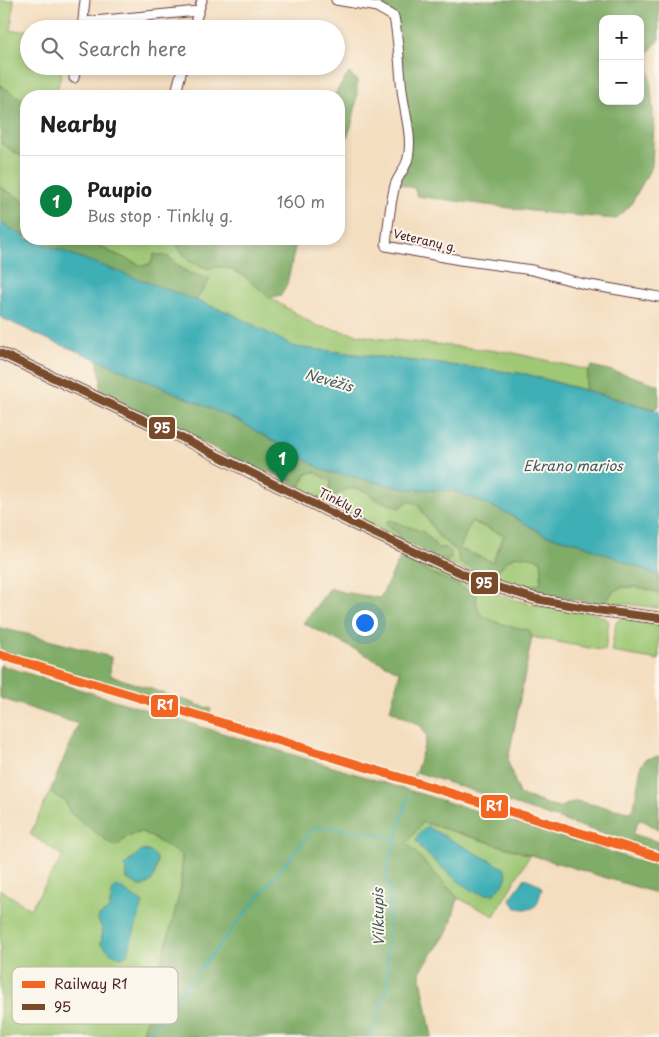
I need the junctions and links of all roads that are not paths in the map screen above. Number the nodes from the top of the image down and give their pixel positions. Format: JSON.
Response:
{"nodes":[{"id":1,"x":85,"y":0,"type":"edge"},
{"id":2,"x":202,"y":0,"type":"edge"},
{"id":3,"x":336,"y":0,"type":"edge"},
{"id":4,"x":198,"y":11,"type":"junction"},
{"id":5,"x":83,"y":20,"type":"edge"},
{"id":6,"x":123,"y":20,"type":"edge"},
{"id":7,"x":196,"y":20,"type":"edge"},
{"id":8,"x":74,"y":75,"type":"edge"},
{"id":9,"x":181,"y":75,"type":"edge"},
{"id":10,"x":74,"y":78,"type":"dead end"},
{"id":11,"x":177,"y":90,"type":"edge"},
{"id":12,"x":659,"y":297,"type":"edge"},
{"id":13,"x":0,"y":353,"type":"edge"},
{"id":14,"x":659,"y":618,"type":"edge"}],
"edges":[{"from":1,"to":5,"type":"street"},
{"from":2,"to":4,"type":"street"},
{"from":3,"to":12,"type":"street","name":"Veteranų g."},
{"from":4,"to":6,"type":"street"},
{"from":4,"to":7,"type":"street"},
{"from":8,"to":10,"type":"street"},
{"from":9,"to":11,"type":"street"},
{"from":13,"to":14,"type":"main road","name":"Tinklų g."}]}
